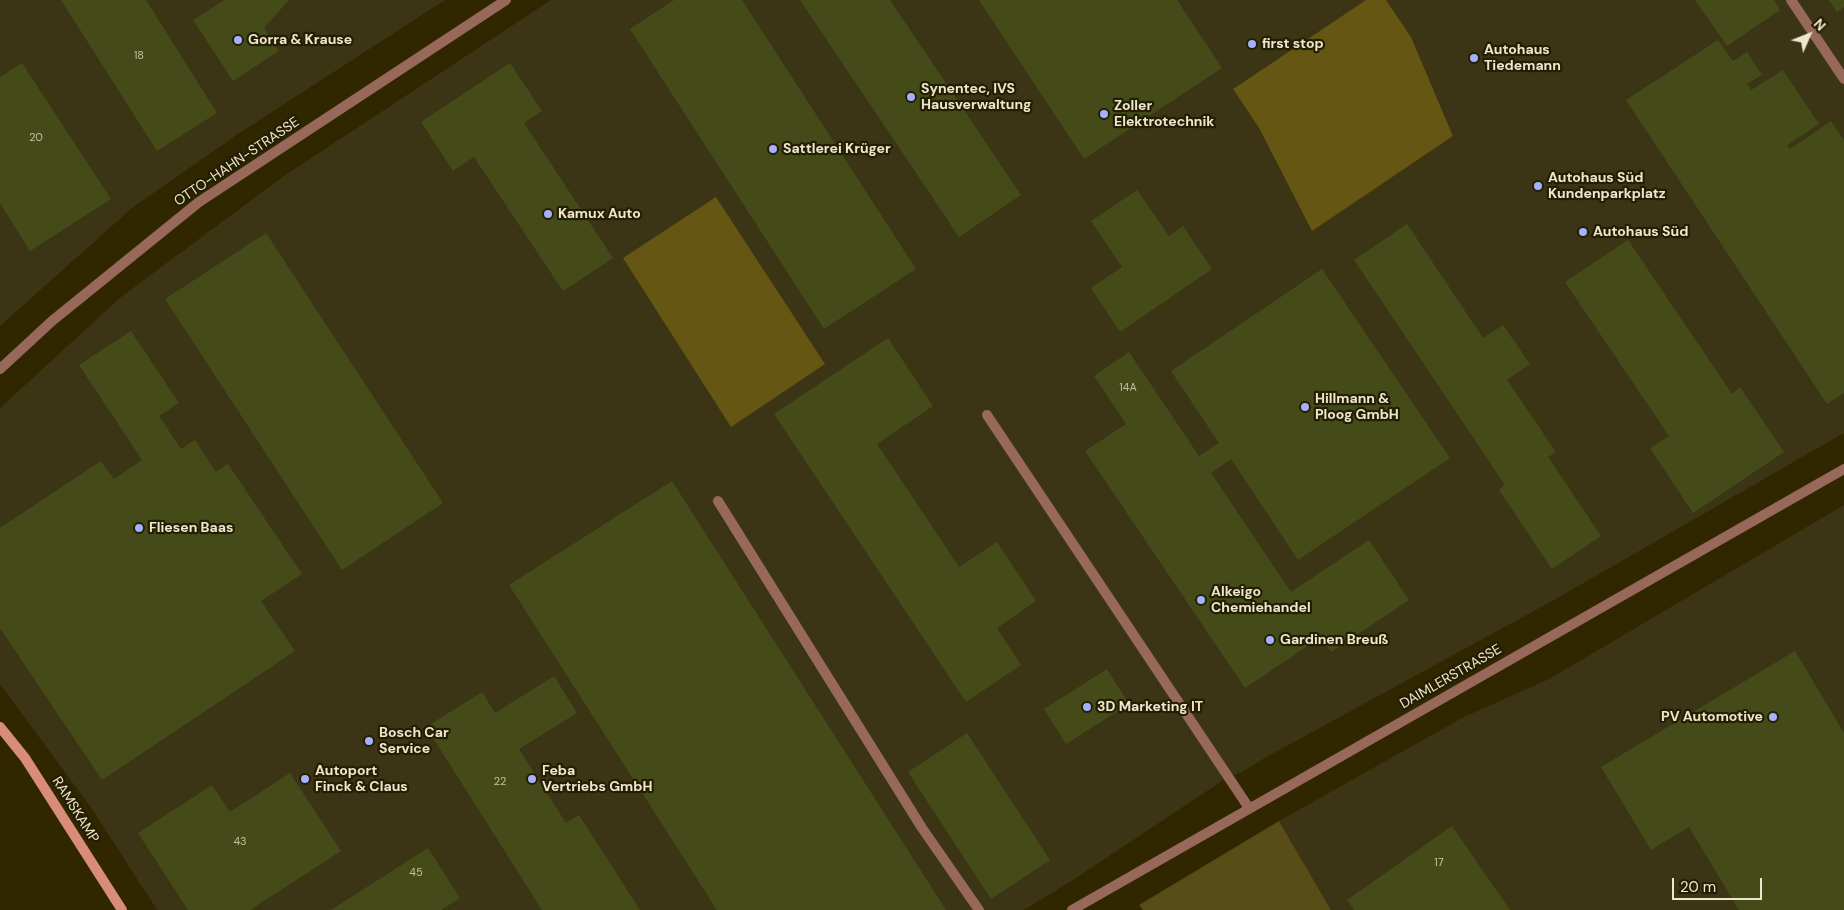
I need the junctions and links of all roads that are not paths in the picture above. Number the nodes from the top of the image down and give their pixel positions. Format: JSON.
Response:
{"nodes":[{"id":1,"x":506,"y":0,"type":"edge"},
{"id":2,"x":1791,"y":0,"type":"edge"},
{"id":3,"x":1844,"y":79,"type":"edge"},
{"id":4,"x":0,"y":370,"type":"edge"},
{"id":5,"x":987,"y":415,"type":"dead end"},
{"id":6,"x":1844,"y":469,"type":"edge"},
{"id":7,"x":718,"y":501,"type":"dead end"},
{"id":8,"x":0,"y":727,"type":"edge"},
{"id":9,"x":1249,"y":808,"type":"junction"},
{"id":10,"x":122,"y":910,"type":"edge"},
{"id":11,"x":979,"y":910,"type":"edge"},
{"id":12,"x":1072,"y":910,"type":"edge"}],
"edges":[{"from":1,"to":4,"type":"street","name":"OTTO-HAHN-STRASSE"},
{"from":2,"to":3,"type":"street"},
{"from":5,"to":9,"type":"street"},
{"from":6,"to":9,"type":"street","name":"DAIMLERSTRASSE"},
{"from":7,"to":11,"type":"street"},
{"from":8,"to":10,"type":"street","name":"RAMSKAMP"},
{"from":9,"to":12,"type":"street","name":"DAIMLERSTRASSE"}]}
